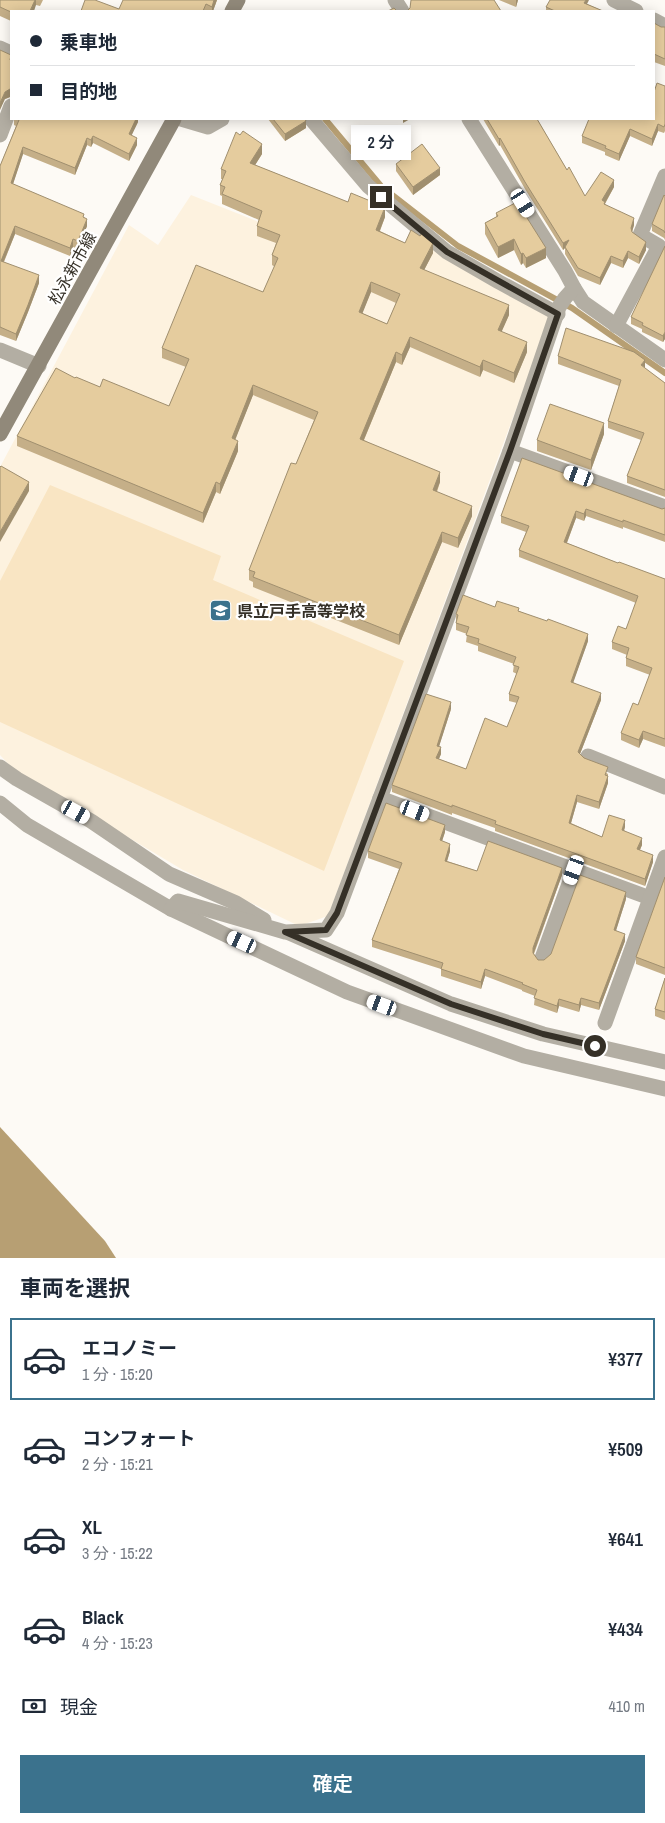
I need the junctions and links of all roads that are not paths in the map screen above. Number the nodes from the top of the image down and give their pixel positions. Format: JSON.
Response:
{"nodes":[{"id":1,"x":614,"y":0,"type":"edge"},
{"id":2,"x":634,"y":10,"type":"edge"},
{"id":3,"x":10,"y":109,"type":"edge"},
{"id":4,"x":173,"y":120,"type":"edge"},
{"id":5,"x":185,"y":120,"type":"edge"},
{"id":6,"x":220,"y":120,"type":"edge"},
{"id":7,"x":312,"y":120,"type":"edge"},
{"id":8,"x":471,"y":120,"type":"edge"},
{"id":9,"x":0,"y":135,"type":"edge"},
{"id":10,"x":665,"y":176,"type":"edge"},
{"id":11,"x":564,"y":301,"type":"junction"},
{"id":12,"x":616,"y":326,"type":"junction"},
{"id":13,"x":0,"y":350,"type":"edge"},
{"id":14,"x":665,"y":360,"type":"edge"},
{"id":15,"x":38,"y":366,"type":"junction"},
{"id":16,"x":0,"y":434,"type":"edge"},
{"id":17,"x":510,"y":451,"type":"junction"},
{"id":18,"x":665,"y":506,"type":"edge"},
{"id":19,"x":588,"y":756,"type":"dead end"},
{"id":20,"x":0,"y":767,"type":"edge"},
{"id":21,"x":665,"y":786,"type":"edge"},
{"id":22,"x":380,"y":798,"type":"junction"},
{"id":23,"x":0,"y":803,"type":"edge"},
{"id":24,"x":665,"y":857,"type":"edge"},
{"id":25,"x":574,"y":870,"type":"junction"},
{"id":26,"x":650,"y":898,"type":"junction"},
{"id":27,"x":171,"y":909,"type":"junction"},
{"id":28,"x":285,"y":932,"type":"junction"},
{"id":29,"x":542,"y":958,"type":"edge"},
{"id":30,"x":605,"y":1023,"type":"dead end"},
{"id":31,"x":665,"y":1062,"type":"edge"},
{"id":32,"x":665,"y":1089,"type":"edge"}],
"edges":[{"from":1,"to":2,"type":"street"},
{"from":3,"to":9,"type":"street"},
{"from":4,"to":15,"type":"main road","name":"松永新市線"},
{"from":5,"to":6,"type":"street"},
{"from":7,"to":11,"type":"street"},
{"from":8,"to":11,"type":"street"},
{"from":10,"to":12,"type":"street"},
{"from":11,"to":12,"type":"street"},
{"from":11,"to":17,"type":"street"},
{"from":12,"to":14,"type":"street"},
{"from":13,"to":15,"type":"street"},
{"from":15,"to":16,"type":"main road","name":"松永新市線"},
{"from":17,"to":18,"type":"street"},
{"from":17,"to":22,"type":"street"},
{"from":19,"to":21,"type":"street"},
{"from":20,"to":28,"type":"street"},
{"from":22,"to":25,"type":"street"},
{"from":22,"to":28,"type":"street"},
{"from":23,"to":27,"type":"street"},
{"from":24,"to":26,"type":"street"},
{"from":25,"to":26,"type":"street"},
{"from":25,"to":29,"type":"street"},
{"from":26,"to":30,"type":"street"},
{"from":27,"to":28,"type":"street"},
{"from":27,"to":32,"type":"street"},
{"from":28,"to":31,"type":"street"}]}
